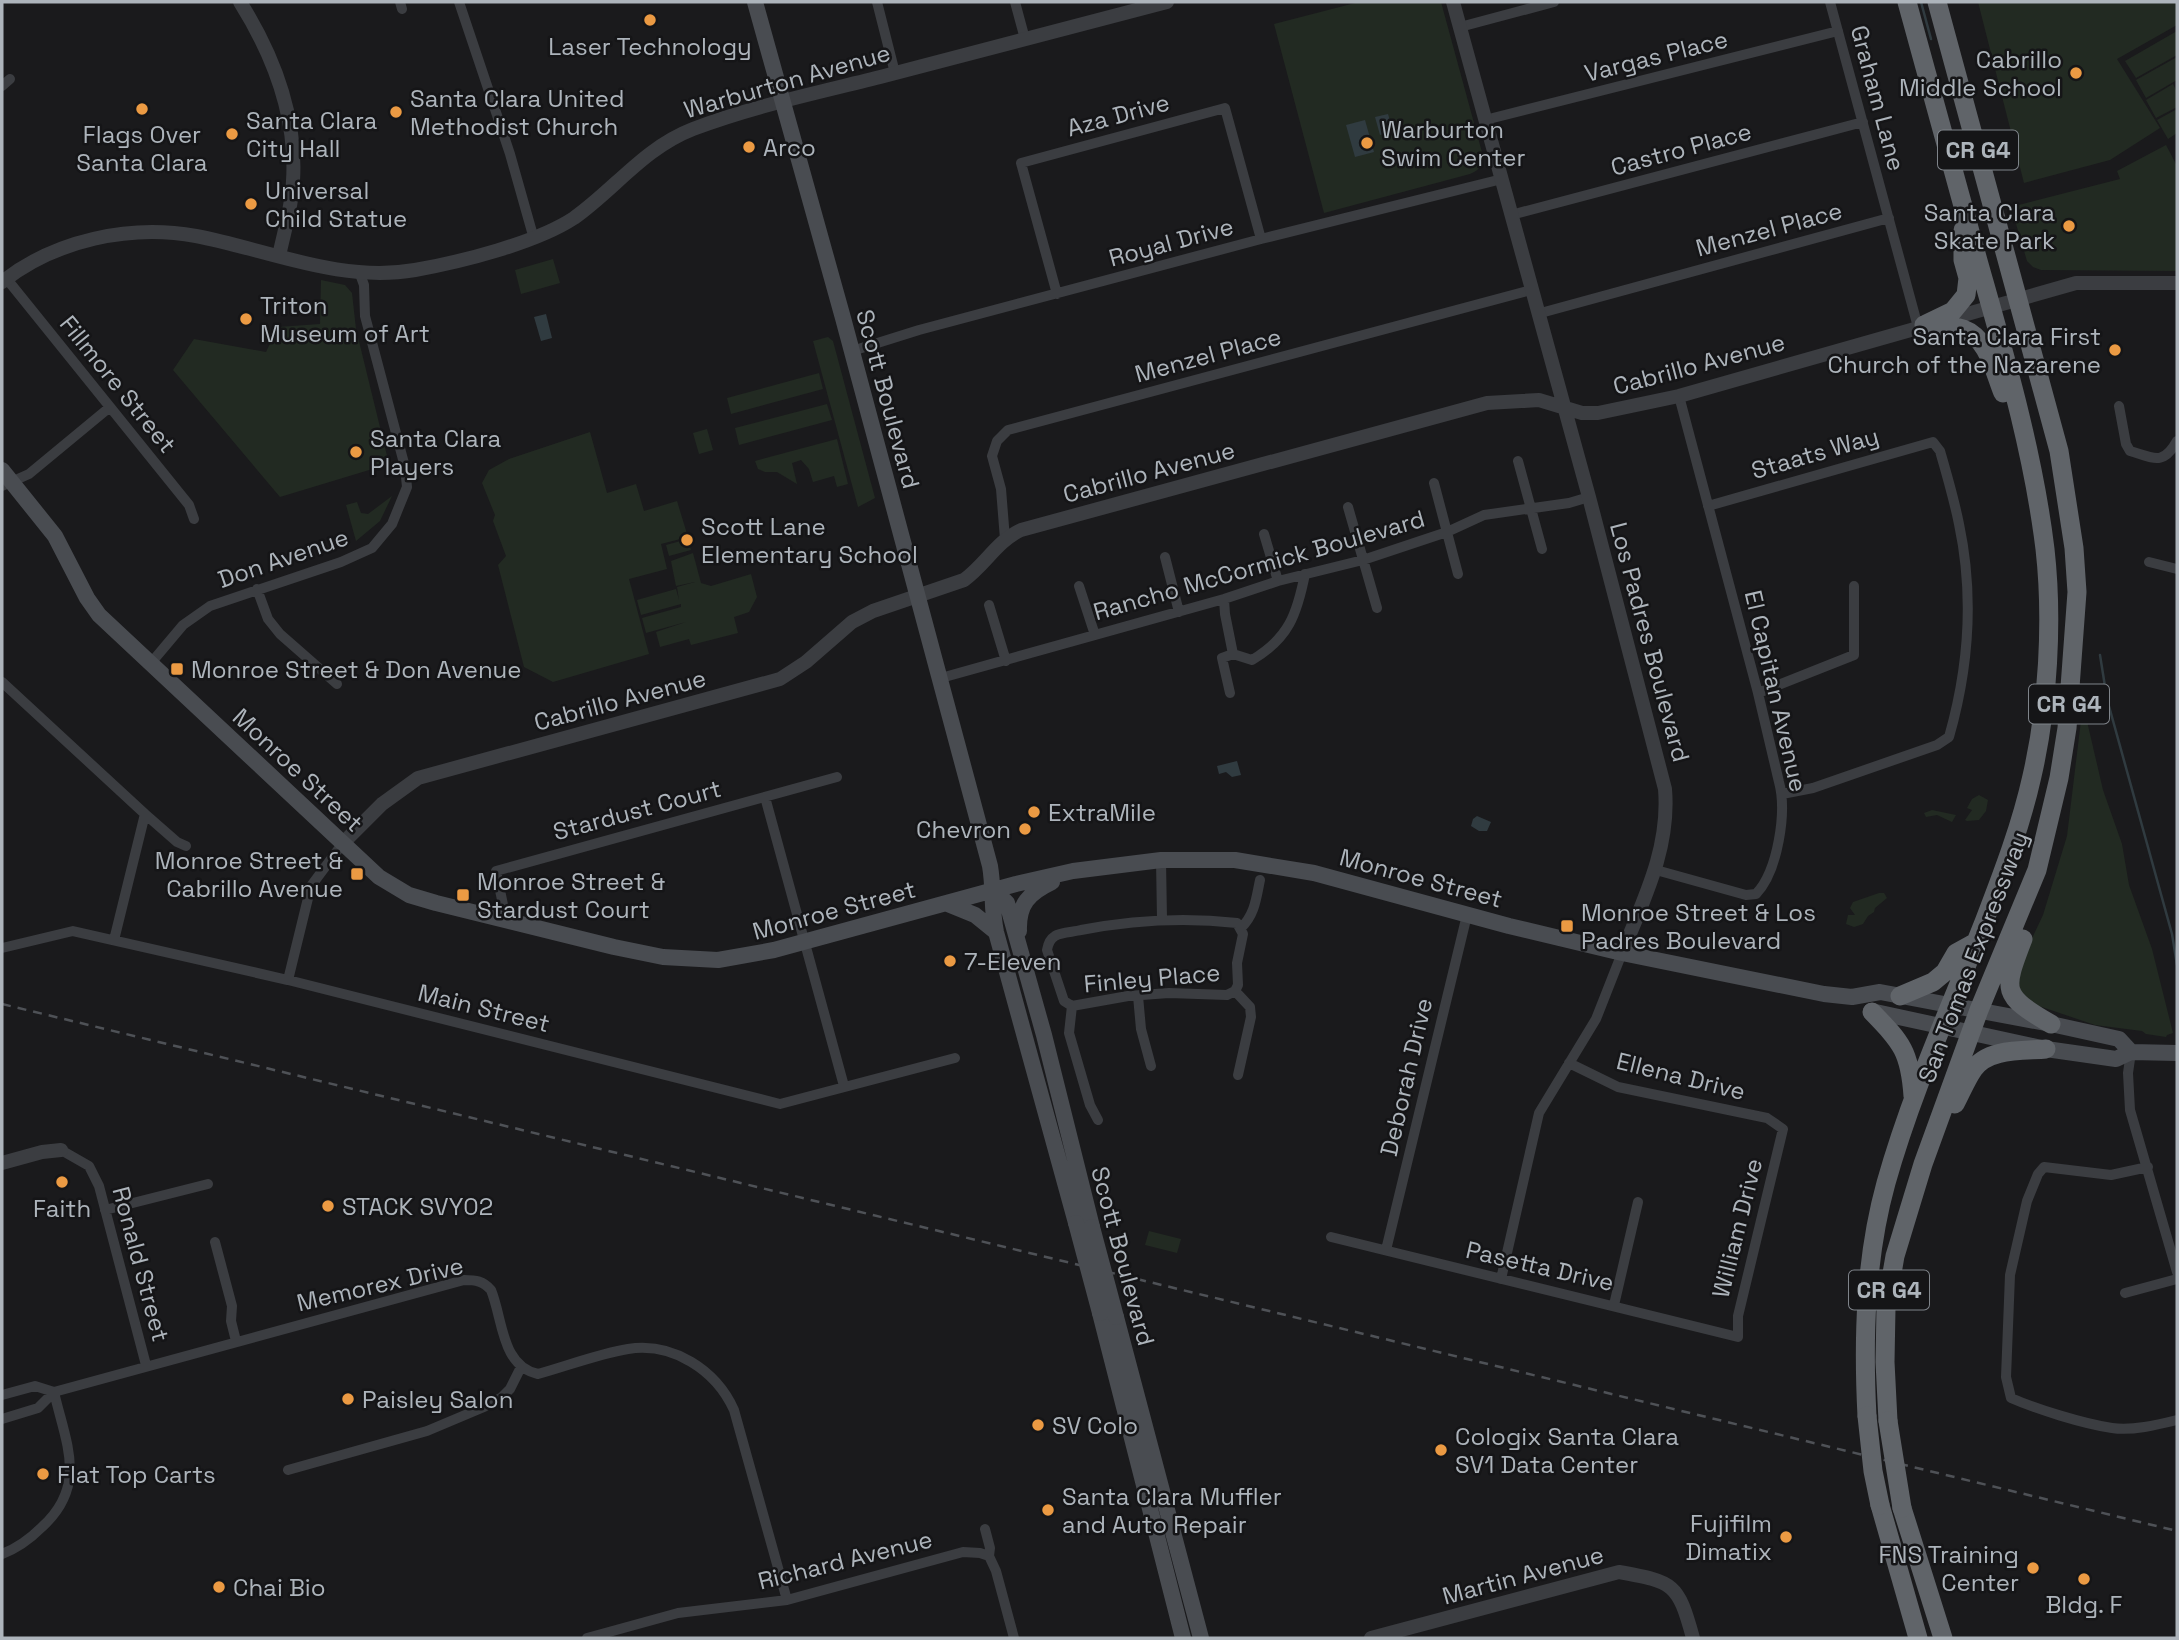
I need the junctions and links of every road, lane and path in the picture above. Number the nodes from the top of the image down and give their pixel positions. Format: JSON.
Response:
{"nodes":[{"id":1,"x":240,"y":2,"type":"edge"},
{"id":2,"x":459,"y":2,"type":"edge"},
{"id":3,"x":755,"y":2,"type":"edge"},
{"id":4,"x":877,"y":2,"type":"edge"},
{"id":5,"x":1015,"y":2,"type":"edge"},
{"id":6,"x":1167,"y":2,"type":"edge"},
{"id":7,"x":1453,"y":2,"type":"edge"},
{"id":8,"x":1554,"y":2,"type":"edge"},
{"id":9,"x":1830,"y":2,"type":"edge"},
{"id":10,"x":1907,"y":2,"type":"edge"},
{"id":11,"x":1937,"y":2,"type":"edge"},
{"id":12,"x":1122,"y":7,"type":"edge"},
{"id":13,"x":1460,"y":27,"type":"junction"},
{"id":14,"x":1838,"y":31,"type":"junction"},
{"id":15,"x":1025,"y":39,"type":"junction"},
{"id":16,"x":895,"y":74,"type":"junction"},
{"id":17,"x":783,"y":103,"type":"junction"},
{"id":18,"x":1485,"y":120,"type":"junction"},
{"id":19,"x":1863,"y":122,"type":"junction"},
{"id":20,"x":1502,"y":179,"type":"junction"},
{"id":21,"x":1964,"y":211,"type":"junction"},
{"id":22,"x":1511,"y":215,"type":"junction"},
{"id":23,"x":1889,"y":218,"type":"junction"},
{"id":24,"x":534,"y":239,"type":"junction"},
{"id":25,"x":1261,"y":239,"type":"junction"},
{"id":26,"x":279,"y":256,"type":"junction"},
{"id":27,"x":360,"y":274,"type":"junction"},
{"id":28,"x":4,"y":280,"type":"edge"},
{"id":29,"x":2177,"y":283,"type":"edge"},
{"id":30,"x":1531,"y":290,"type":"junction"},
{"id":31,"x":1057,"y":294,"type":"junction"},
{"id":32,"x":2019,"y":299,"type":"junction"},
{"id":33,"x":1991,"y":308,"type":"junction"},
{"id":34,"x":1537,"y":314,"type":"junction"},
{"id":35,"x":1921,"y":326,"type":"junction"},
{"id":36,"x":852,"y":351,"type":"junction"},
{"id":37,"x":1679,"y":396,"type":"junction"},
{"id":38,"x":2119,"y":406,"type":"dead end"},
{"id":39,"x":110,"y":407,"type":"junction"},
{"id":40,"x":1565,"y":407,"type":"junction"},
{"id":41,"x":2177,"y":441,"type":"edge"},
{"id":42,"x":1518,"y":461,"type":"dead end"},
{"id":43,"x":2030,"y":462,"type":"junction"},
{"id":44,"x":5,"y":479,"type":"edge"},
{"id":45,"x":1434,"y":483,"type":"dead end"},
{"id":46,"x":1589,"y":497,"type":"junction"},
{"id":47,"x":1708,"y":506,"type":"junction"},
{"id":48,"x":1348,"y":508,"type":"dead end"},
{"id":49,"x":1532,"y":508,"type":"junction"},
{"id":50,"x":194,"y":519,"type":"dead end"},
{"id":51,"x":1447,"y":532,"type":"junction"},
{"id":52,"x":1264,"y":534,"type":"dead end"},
{"id":53,"x":1005,"y":539,"type":"junction"},
{"id":54,"x":1542,"y":549,"type":"dead end"},
{"id":55,"x":1165,"y":557,"type":"dead end"},
{"id":56,"x":1363,"y":560,"type":"junction"},
{"id":57,"x":2149,"y":562,"type":"dead end"},
{"id":58,"x":2177,"y":569,"type":"edge"},
{"id":59,"x":1305,"y":574,"type":"junction"},
{"id":60,"x":1458,"y":574,"type":"dead end"},
{"id":61,"x":1278,"y":581,"type":"junction"},
{"id":62,"x":1079,"y":586,"type":"dead end"},
{"id":63,"x":1854,"y":586,"type":"dead end"},
{"id":64,"x":257,"y":589,"type":"junction"},
{"id":65,"x":918,"y":596,"type":"junction"},
{"id":66,"x":1224,"y":599,"type":"junction"},
{"id":67,"x":989,"y":605,"type":"dead end"},
{"id":68,"x":1377,"y":608,"type":"dead end"},
{"id":69,"x":1180,"y":612,"type":"junction"},
{"id":70,"x":1095,"y":635,"type":"junction"},
{"id":71,"x":1233,"y":654,"type":"junction"},
{"id":72,"x":1006,"y":661,"type":"junction"},
{"id":73,"x":151,"y":663,"type":"junction"},
{"id":74,"x":941,"y":678,"type":"junction"},
{"id":75,"x":2,"y":682,"type":"edge"},
{"id":76,"x":337,"y":684,"type":"dead end"},
{"id":77,"x":1230,"y":693,"type":"dead end"},
{"id":78,"x":1758,"y":693,"type":"junction"},
{"id":79,"x":836,"y":777,"type":"dead end"},
{"id":80,"x":1782,"y":794,"type":"junction"},
{"id":81,"x":765,"y":797,"type":"junction"},
{"id":82,"x":145,"y":814,"type":"junction"},
{"id":83,"x":343,"y":843,"type":"junction"},
{"id":84,"x":186,"y":846,"type":"dead end"},
{"id":85,"x":1161,"y":860,"type":"junction"},
{"id":86,"x":1656,"y":870,"type":"junction"},
{"id":87,"x":2037,"y":870,"type":"junction"},
{"id":88,"x":1073,"y":871,"type":"junction"},
{"id":89,"x":1260,"y":880,"type":"dead end"},
{"id":90,"x":994,"y":890,"type":"junction"},
{"id":91,"x":948,"y":904,"type":"junction"},
{"id":92,"x":1466,"y":915,"type":"junction"},
{"id":93,"x":506,"y":919,"type":"junction"},
{"id":94,"x":1162,"y":919,"type":"junction"},
{"id":95,"x":1241,"y":928,"type":"junction"},
{"id":96,"x":996,"y":932,"type":"junction"},
{"id":97,"x":114,"y":940,"type":"junction"},
{"id":98,"x":806,"y":942,"type":"junction"},
{"id":99,"x":1976,"y":942,"type":"junction"},
{"id":100,"x":2,"y":948,"type":"edge"},
{"id":101,"x":1622,"y":953,"type":"junction"},
{"id":102,"x":1021,"y":954,"type":"junction"},
{"id":103,"x":288,"y":981,"type":"junction"},
{"id":104,"x":1235,"y":991,"type":"junction"},
{"id":105,"x":1139,"y":996,"type":"junction"},
{"id":106,"x":1900,"y":996,"type":"junction"},
{"id":107,"x":1852,"y":998,"type":"junction"},
{"id":108,"x":1951,"y":1005,"type":"junction"},
{"id":109,"x":1072,"y":1006,"type":"junction"},
{"id":110,"x":1979,"y":1010,"type":"junction"},
{"id":111,"x":1872,"y":1012,"type":"junction"},
{"id":112,"x":2051,"y":1024,"type":"junction"},
{"id":113,"x":1943,"y":1026,"type":"junction"},
{"id":114,"x":1971,"y":1032,"type":"junction"},
{"id":115,"x":2046,"y":1049,"type":"junction"},
{"id":116,"x":2131,"y":1052,"type":"junction"},
{"id":117,"x":2177,"y":1053,"type":"edge"},
{"id":118,"x":955,"y":1058,"type":"dead end"},
{"id":119,"x":1569,"y":1063,"type":"junction"},
{"id":120,"x":1151,"y":1066,"type":"dead end"},
{"id":121,"x":1238,"y":1075,"type":"dead end"},
{"id":122,"x":844,"y":1086,"type":"junction"},
{"id":123,"x":1913,"y":1101,"type":"junction"},
{"id":124,"x":1098,"y":1120,"type":"dead end"},
{"id":125,"x":1783,"y":1129,"type":"joint"},
{"id":126,"x":61,"y":1150,"type":"joint"},
{"id":127,"x":2,"y":1163,"type":"edge"},
{"id":128,"x":1923,"y":1164,"type":"junction"},
{"id":129,"x":2148,"y":1167,"type":"junction"},
{"id":130,"x":208,"y":1184,"type":"dead end"},
{"id":131,"x":1638,"y":1202,"type":"dead end"},
{"id":132,"x":105,"y":1210,"type":"junction"},
{"id":133,"x":1084,"y":1225,"type":"junction"},
{"id":134,"x":1331,"y":1237,"type":"dead end"},
{"id":135,"x":215,"y":1242,"type":"dead end"},
{"id":136,"x":1386,"y":1250,"type":"junction"},
{"id":137,"x":2177,"y":1272,"type":"edge"},
{"id":138,"x":1500,"y":1279,"type":"junction"},
{"id":139,"x":2177,"y":1279,"type":"edge"},
{"id":140,"x":2125,"y":1293,"type":"dead end"},
{"id":141,"x":1614,"y":1305,"type":"junction"},
{"id":142,"x":1738,"y":1337,"type":"joint"},
{"id":143,"x":236,"y":1341,"type":"junction"},
{"id":144,"x":146,"y":1365,"type":"junction"},
{"id":145,"x":520,"y":1367,"type":"junction"},
{"id":146,"x":54,"y":1392,"type":"junction"},
{"id":147,"x":2,"y":1395,"type":"edge"},
{"id":148,"x":2,"y":1419,"type":"edge"},
{"id":149,"x":2177,"y":1420,"type":"edge"},
{"id":150,"x":288,"y":1470,"type":"dead end"},
{"id":151,"x":985,"y":1529,"type":"dead end"},
{"id":152,"x":2,"y":1554,"type":"edge"},
{"id":153,"x":989,"y":1556,"type":"junction"},
{"id":154,"x":787,"y":1600,"type":"junction"},
{"id":155,"x":587,"y":1638,"type":"edge"},
{"id":156,"x":1014,"y":1638,"type":"edge"},
{"id":157,"x":1183,"y":1638,"type":"edge"},
{"id":158,"x":1201,"y":1638,"type":"edge"},
{"id":159,"x":1371,"y":1638,"type":"edge"},
{"id":160,"x":1693,"y":1638,"type":"edge"},
{"id":161,"x":1918,"y":1638,"type":"edge"},
{"id":162,"x":1943,"y":1638,"type":"edge"}],
"edges":[{"from":1,"to":26,"type":"street"},
{"from":2,"to":24,"type":"street"},
{"from":3,"to":17,"type":"main road","name":"Scott Boulevard"},
{"from":4,"to":16,"type":"street"},
{"from":5,"to":15,"type":"street"},
{"from":6,"to":12,"type":"street","name":"Warburton Avenue"},
{"from":7,"to":13,"type":"street","name":"Los Padres Boulevard"},
{"from":8,"to":13,"type":"street"},
{"from":9,"to":14,"type":"street","name":"Graham Lane"},
{"from":10,"to":21,"type":"highway","name":"San Tomas Expressway","number":"CR G4"},
{"from":11,"to":32,"type":"highway","name":"San Tomas Expressway","number":"CR G4"},
{"from":12,"to":15,"type":"street","name":"Warburton Avenue"},
{"from":13,"to":18,"type":"street","name":"Los Padres Boulevard"},
{"from":14,"to":18,"type":"street","name":"Vargas Place"},
{"from":14,"to":19,"type":"street","name":"Graham Lane"},
{"from":15,"to":16,"type":"street","name":"Warburton Avenue"},
{"from":16,"to":17,"type":"street","name":"Warburton Avenue"},
{"from":17,"to":24,"type":"street","name":"Warburton Avenue"},
{"from":17,"to":36,"type":"main road","name":"Scott Boulevard"},
{"from":18,"to":20,"type":"street","name":"Los Padres Boulevard"},
{"from":19,"to":22,"type":"street","name":"Castro Place"},
{"from":19,"to":23,"type":"street","name":"Graham Lane"},
{"from":20,"to":22,"type":"street","name":"Los Padres Boulevard"},
{"from":20,"to":25,"type":"street","name":"Royal Drive"},
{"from":21,"to":33,"type":"highway","name":"San Tomas Expressway","number":"CR G4"},
{"from":21,"to":35,"type":"highway"},
{"from":22,"to":30,"type":"street","name":"Los Padres Boulevard"},
{"from":23,"to":34,"type":"street","name":"Menzel Place"},
{"from":23,"to":35,"type":"street","name":"Graham Lane"},
{"from":24,"to":27,"type":"street","name":"Warburton Avenue"},
{"from":25,"to":31,"type":"street","name":"Royal Drive"},
{"from":25,"to":31,"type":"street","name":"Aza Drive"},
{"from":26,"to":27,"type":"street","name":"Warburton Avenue"},
{"from":26,"to":28,"type":"street","name":"Warburton Avenue"},
{"from":27,"to":64,"type":"street","name":"Don Avenue"},
{"from":28,"to":39,"type":"street","name":"Fillmore Street"},
{"from":29,"to":32,"type":"street","name":"Cabrillo Avenue"},
{"from":30,"to":34,"type":"street","name":"Los Padres Boulevard"},
{"from":30,"to":53,"type":"street","name":"Menzel Place"},
{"from":31,"to":36,"type":"street","name":"Royal Drive"},
{"from":32,"to":33,"type":"street","name":"Cabrillo Avenue"},
{"from":32,"to":87,"type":"highway","name":"San Tomas Expressway","number":"CR G4"},
{"from":33,"to":35,"type":"street","name":"Cabrillo Avenue"},
{"from":33,"to":43,"type":"highway","name":"San Tomas Expressway","number":"CR G4"},
{"from":34,"to":40,"type":"street","name":"Los Padres Boulevard"},
{"from":35,"to":37,"type":"street","name":"Cabrillo Avenue"},
{"from":35,"to":43,"type":"highway"},
{"from":36,"to":65,"type":"main road","name":"Scott Boulevard"},
{"from":37,"to":40,"type":"street","name":"Cabrillo Avenue"},
{"from":37,"to":47,"type":"street","name":"El Capitan Avenue"},
{"from":38,"to":41,"type":"street"},
{"from":39,"to":44,"type":"street"},
{"from":39,"to":50,"type":"street","name":"Fillmore Street"},
{"from":40,"to":46,"type":"street","name":"Los Padres Boulevard"},
{"from":40,"to":53,"type":"street","name":"Cabrillo Avenue"},
{"from":42,"to":49,"type":"street"},
{"from":43,"to":99,"type":"highway","name":"San Tomas Expressway","number":"CR G4"},
{"from":44,"to":73,"type":"main road","name":"Monroe Street"},
{"from":45,"to":51,"type":"street"},
{"from":46,"to":49,"type":"street","name":"Rancho McCormick Boulevard"},
{"from":46,"to":86,"type":"street","name":"Los Padres Boulevard"},
{"from":47,"to":78,"type":"street","name":"El Capitan Avenue"},
{"from":47,"to":80,"type":"street","name":"Staats Way"},
{"from":48,"to":56,"type":"street"},
{"from":49,"to":51,"type":"street","name":"Rancho McCormick Boulevard"},
{"from":49,"to":54,"type":"street"},
{"from":51,"to":56,"type":"street","name":"Rancho McCormick Boulevard"},
{"from":51,"to":60,"type":"street"},
{"from":52,"to":61,"type":"street"},
{"from":53,"to":65,"type":"street","name":"Cabrillo Avenue"},
{"from":55,"to":69,"type":"street"},
{"from":56,"to":59,"type":"street","name":"Rancho McCormick Boulevard"},
{"from":56,"to":68,"type":"street"},
{"from":57,"to":58,"type":"street"},
{"from":59,"to":61,"type":"street","name":"Rancho McCormick Boulevard"},
{"from":59,"to":71,"type":"street"},
{"from":61,"to":66,"type":"street","name":"Rancho McCormick Boulevard"},
{"from":62,"to":70,"type":"street"},
{"from":63,"to":78,"type":"street"},
{"from":64,"to":73,"type":"street","name":"Don Avenue"},
{"from":64,"to":76,"type":"street"},
{"from":65,"to":74,"type":"main road","name":"Scott Boulevard"},
{"from":65,"to":83,"type":"street","name":"Cabrillo Avenue"},
{"from":66,"to":69,"type":"street","name":"Rancho McCormick Boulevard"},
{"from":66,"to":71,"type":"street"},
{"from":67,"to":72,"type":"street"},
{"from":69,"to":70,"type":"street","name":"Rancho McCormick Boulevard"},
{"from":70,"to":72,"type":"street","name":"Rancho McCormick Boulevard"},
{"from":71,"to":77,"type":"street"},
{"from":72,"to":74,"type":"street","name":"Rancho McCormick Boulevard"},
{"from":73,"to":83,"type":"main road","name":"Monroe Street"},
{"from":74,"to":90,"type":"main road","name":"Scott Boulevard"},
{"from":75,"to":82,"type":"street"},
{"from":78,"to":80,"type":"street","name":"El Capitan Avenue"},
{"from":79,"to":81,"type":"street","name":"Stardust Court"},
{"from":80,"to":86,"type":"street","name":"El Capitan Avenue"},
{"from":81,"to":93,"type":"street","name":"Stardust Court"},
{"from":81,"to":98,"type":"street"},
{"from":82,"to":84,"type":"street"},
{"from":82,"to":97,"type":"street"},
{"from":83,"to":93,"type":"main road","name":"Monroe Street"},
{"from":83,"to":103,"type":"street","name":"Cabrillo Avenue"},
{"from":85,"to":88,"type":"main road","name":"Monroe Street"},
{"from":85,"to":92,"type":"main road","name":"Monroe Street"},
{"from":85,"to":94,"type":"street"},
{"from":86,"to":101,"type":"street","name":"Los Padres Boulevard"},
{"from":87,"to":110,"type":"highway","name":"San Tomas Expressway","number":"CR G4"},
{"from":87,"to":112,"type":"highway"},
{"from":88,"to":90,"type":"main road","name":"Monroe Street"},
{"from":88,"to":102,"type":"main road"},
{"from":89,"to":95,"type":"street"},
{"from":90,"to":91,"type":"main road","name":"Monroe Street"},
{"from":90,"to":96,"type":"main road","name":"Scott Boulevard"},
{"from":90,"to":102,"type":"main road","name":"Scott Boulevard"},
{"from":91,"to":96,"type":"main road"},
{"from":91,"to":98,"type":"main road","name":"Monroe Street"},
{"from":92,"to":101,"type":"main road","name":"Monroe Street"},
{"from":92,"to":136,"type":"street","name":"Deborah Drive"},
{"from":93,"to":98,"type":"main road","name":"Monroe Street"},
{"from":94,"to":95,"type":"street"},
{"from":94,"to":109,"type":"street"},
{"from":95,"to":104,"type":"street"},
{"from":96,"to":133,"type":"main road","name":"Scott Boulevard"},
{"from":97,"to":100,"type":"street","name":"Main Street"},
{"from":97,"to":103,"type":"street","name":"Main Street"},
{"from":98,"to":122,"type":"street"},
{"from":99,"to":106,"type":"highway"},
{"from":99,"to":108,"type":"highway","name":"San Tomas Expressway","number":"CR G4"},
{"from":101,"to":107,"type":"main road","name":"Monroe Street"},
{"from":101,"to":119,"type":"street","name":"Los Padres Boulevard"},
{"from":102,"to":133,"type":"main road","name":"Scott Boulevard"},
{"from":103,"to":122,"type":"street","name":"Main Street"},
{"from":104,"to":105,"type":"street","name":"Finley Place"},
{"from":104,"to":121,"type":"street"},
{"from":105,"to":109,"type":"street","name":"Finley Place"},
{"from":105,"to":120,"type":"street"},
{"from":106,"to":107,"type":"main road","name":"Monroe Street"},
{"from":106,"to":108,"type":"main road","name":"Monroe Street"},
{"from":107,"to":111,"type":"main road","name":"Monroe Street"},
{"from":108,"to":110,"type":"main road","name":"Monroe Street"},
{"from":108,"to":113,"type":"highway","name":"San Tomas Expressway","number":"CR G4"},
{"from":109,"to":124,"type":"street"},
{"from":110,"to":112,"type":"main road","name":"Monroe Street"},
{"from":110,"to":114,"type":"highway","name":"San Tomas Expressway","number":"CR G4"},
{"from":111,"to":113,"type":"main road","name":"Monroe Street"},
{"from":111,"to":123,"type":"highway"},
{"from":112,"to":116,"type":"main road","name":"Monroe Street"},
{"from":113,"to":114,"type":"main road","name":"Monroe Street"},
{"from":113,"to":123,"type":"highway","name":"San Tomas Expressway","number":"CR G4"},
{"from":114,"to":115,"type":"main road","name":"Monroe Street"},
{"from":114,"to":128,"type":"highway","name":"San Tomas Expressway","number":"CR G4"},
{"from":115,"to":116,"type":"main road","name":"Monroe Street"},
{"from":115,"to":128,"type":"highway"},
{"from":116,"to":117,"type":"main road","name":"Monroe Street"},
{"from":116,"to":129,"type":"street"},
{"from":118,"to":122,"type":"street","name":"Main Street"},
{"from":119,"to":125,"type":"street","name":"Ellena Drive"},
{"from":119,"to":138,"type":"street","name":"Los Padres Boulevard"},
{"from":123,"to":161,"type":"highway","name":"San Tomas Expressway","number":"CR G4","bridge":true},
{"from":125,"to":142,"type":"street","name":"William Drive"},
{"from":126,"to":127,"type":"street"},
{"from":126,"to":132,"type":"street","name":"Ronald Street"},
{"from":128,"to":162,"type":"highway","name":"San Tomas Expressway","number":"CR G4","bridge":true},
{"from":129,"to":137,"type":"street"},
{"from":129,"to":149,"type":"street"},
{"from":130,"to":132,"type":"street"},
{"from":131,"to":141,"type":"street"},
{"from":132,"to":144,"type":"street","name":"Ronald Street"},
{"from":133,"to":157,"type":"main road","name":"Scott Boulevard","bridge":true},
{"from":133,"to":158,"type":"main road","name":"Scott Boulevard","bridge":true},
{"from":134,"to":136,"type":"street","name":"Pasetta Drive"},
{"from":135,"to":143,"type":"street"},
{"from":136,"to":138,"type":"street","name":"Pasetta Drive"},
{"from":138,"to":141,"type":"street","name":"Pasetta Drive"},
{"from":139,"to":140,"type":"street"},
{"from":141,"to":142,"type":"street","name":"Pasetta Drive"},
{"from":143,"to":144,"type":"street","name":"Memorex Drive"},
{"from":143,"to":145,"type":"street","name":"Memorex Drive"},
{"from":144,"to":146,"type":"street","name":"Memorex Drive"},
{"from":145,"to":150,"type":"street"},
{"from":145,"to":154,"type":"street"},
{"from":146,"to":147,"type":"street","name":"Memorex Drive"},
{"from":146,"to":148,"type":"street","name":"Memorex Drive"},
{"from":146,"to":152,"type":"street"},
{"from":151,"to":153,"type":"street"},
{"from":153,"to":154,"type":"street","name":"Richard Avenue"},
{"from":153,"to":156,"type":"street"},
{"from":154,"to":155,"type":"street","name":"Richard Avenue"},
{"from":159,"to":160,"type":"street","name":"Martin Avenue"}]}
